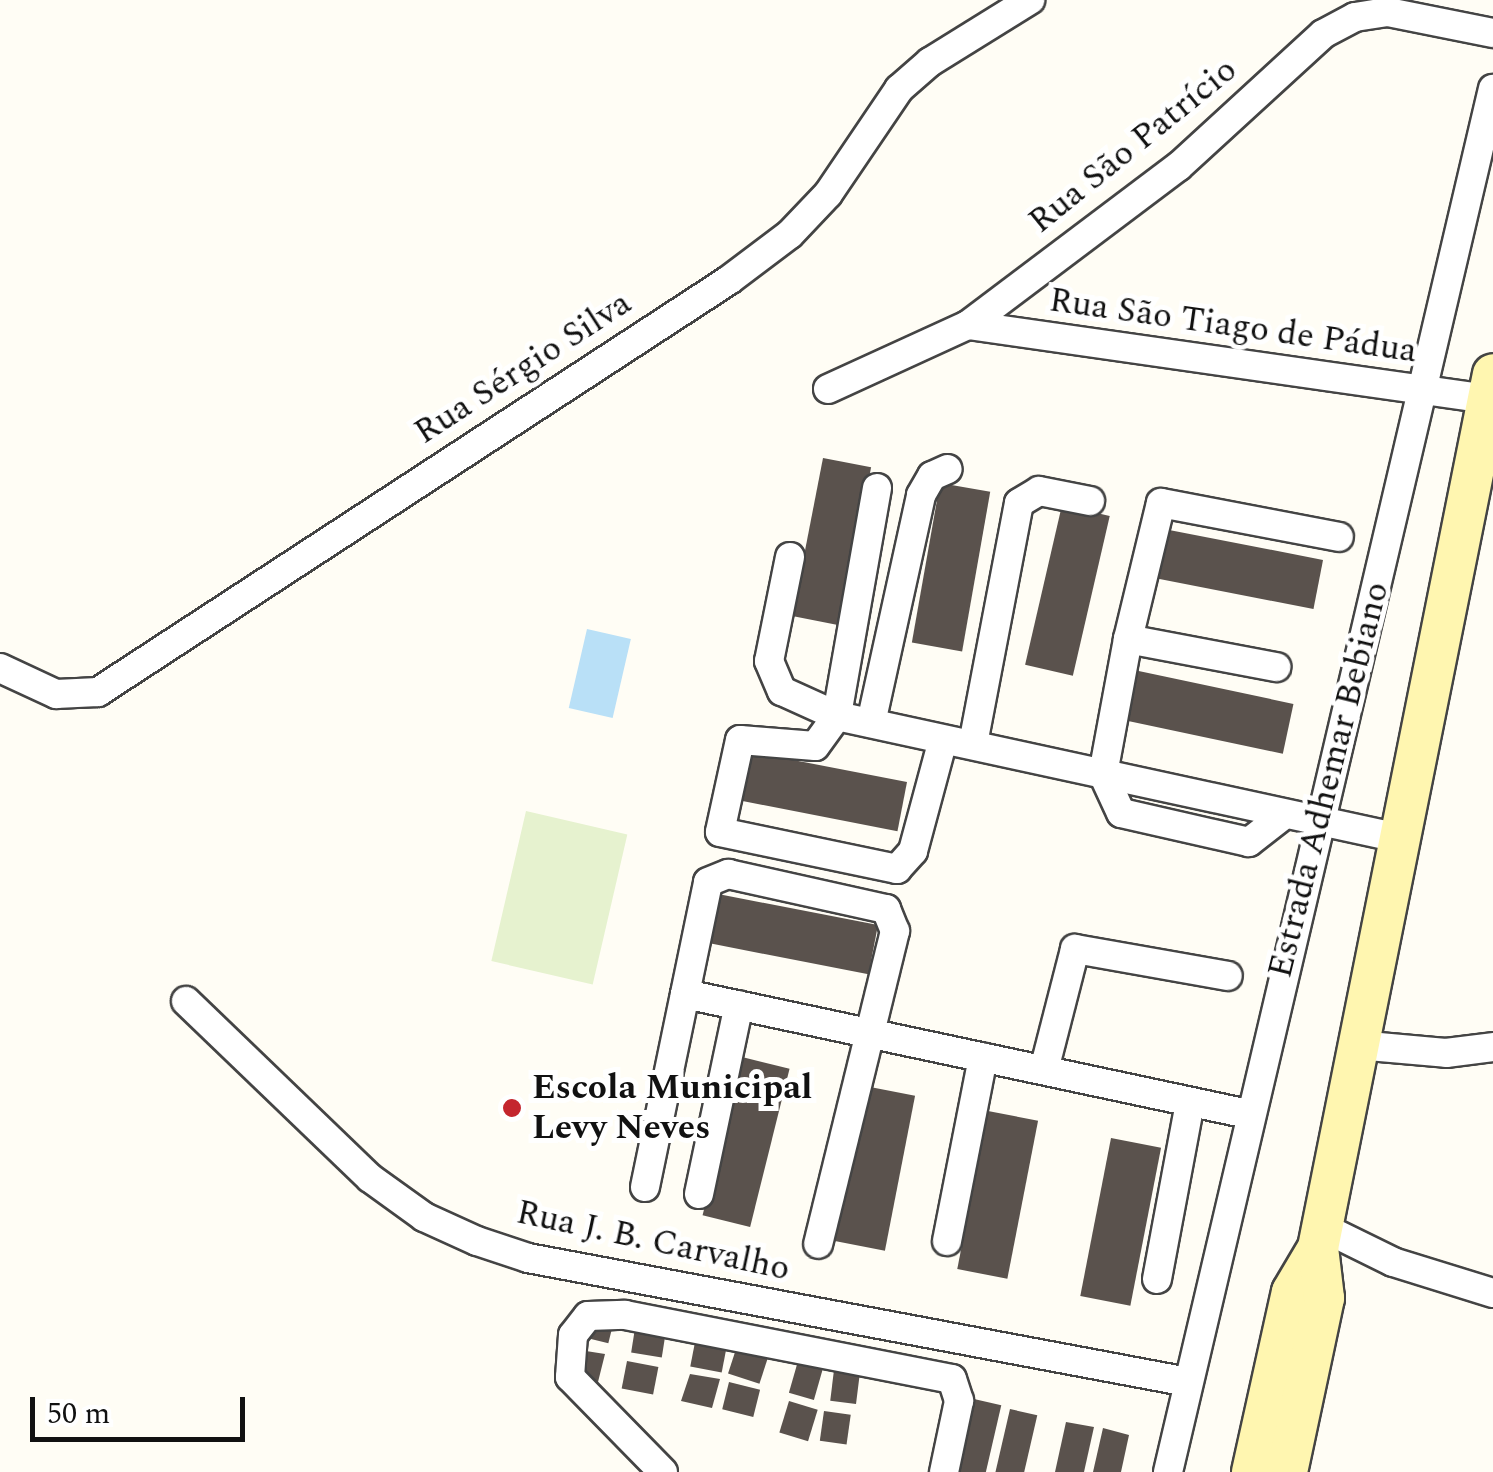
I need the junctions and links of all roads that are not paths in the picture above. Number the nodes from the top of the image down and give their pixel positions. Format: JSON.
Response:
{"nodes":[{"id":1,"x":1030,"y":0,"type":"edge"},
{"id":2,"x":1493,"y":33,"type":"edge"},
{"id":3,"x":1493,"y":89,"type":"edge"},
{"id":4,"x":968,"y":325,"type":"junction"},
{"id":5,"x":1490,"y":386,"type":"edge"},
{"id":6,"x":828,"y":389,"type":"dead end"},
{"id":7,"x":1418,"y":391,"type":"junction"},
{"id":8,"x":948,"y":468,"type":"dead end"},
{"id":9,"x":877,"y":488,"type":"dead end"},
{"id":10,"x":1090,"y":501,"type":"dead end"},
{"id":11,"x":1339,"y":537,"type":"dead end"},
{"id":12,"x":790,"y":558,"type":"dead end"},
{"id":13,"x":1128,"y":639,"type":"junction"},
{"id":14,"x":1276,"y":666,"type":"dead end"},
{"id":15,"x":0,"y":668,"type":"edge"},
{"id":16,"x":836,"y":716,"type":"junction"},
{"id":17,"x":871,"y":723,"type":"junction"},
{"id":18,"x":943,"y":740,"type":"junction"},
{"id":19,"x":974,"y":744,"type":"junction"},
{"id":20,"x":1102,"y":774,"type":"junction"},
{"id":21,"x":1318,"y":821,"type":"junction"},
{"id":22,"x":1400,"y":838,"type":"junction"},
{"id":23,"x":1228,"y":976,"type":"dead end"},
{"id":24,"x":686,"y":994,"type":"junction"},
{"id":25,"x":186,"y":1001,"type":"dead end"},
{"id":26,"x":739,"y":1005,"type":"junction"},
{"id":27,"x":867,"y":1032,"type":"junction"},
{"id":28,"x":1358,"y":1045,"type":"junction"},
{"id":29,"x":1493,"y":1047,"type":"edge"},
{"id":30,"x":983,"y":1057,"type":"junction"},
{"id":31,"x":1044,"y":1070,"type":"junction"},
{"id":32,"x":1190,"y":1102,"type":"junction"},
{"id":33,"x":1248,"y":1114,"type":"junction"},
{"id":34,"x":645,"y":1187,"type":"dead end"},
{"id":35,"x":698,"y":1194,"type":"dead end"},
{"id":36,"x":1320,"y":1238,"type":"junction"},
{"id":37,"x":946,"y":1241,"type":"dead end"},
{"id":38,"x":818,"y":1244,"type":"dead end"},
{"id":39,"x":1156,"y":1279,"type":"dead end"},
{"id":40,"x":1493,"y":1293,"type":"edge"},
{"id":41,"x":1188,"y":1382,"type":"junction"},
{"id":42,"x":663,"y":1472,"type":"edge"},
{"id":43,"x":944,"y":1472,"type":"edge"},
{"id":44,"x":1168,"y":1472,"type":"edge"},
{"id":45,"x":1252,"y":1472,"type":"edge"},
{"id":46,"x":1287,"y":1472,"type":"edge"}],
"edges":[{"from":1,"to":15,"type":"street","name":"Rua Sérgio Silva"},
{"from":2,"to":4,"type":"street","name":"Rua São Patrício"},
{"from":3,"to":7,"type":"street","name":"Estrada Adhemar Bebiano"},
{"from":4,"to":6,"type":"street","name":"Rua São Patrício"},
{"from":4,"to":7,"type":"street","name":"Rua São Tiago de Pádua"},
{"from":5,"to":7,"type":"street","name":"Rua São Tiago de Pádua"},
{"from":5,"to":22,"type":"main road","name":"Estrada Adhemar Bebiano"},
{"from":7,"to":21,"type":"street","name":"Estrada Adhemar Bebiano"},
{"from":8,"to":17,"type":"street"},
{"from":9,"to":16,"type":"street"},
{"from":10,"to":19,"type":"street"},
{"from":11,"to":13,"type":"street"},
{"from":12,"to":16,"type":"street"},
{"from":13,"to":14,"type":"street"},
{"from":13,"to":20,"type":"street"},
{"from":16,"to":17,"type":"street"},
{"from":16,"to":18,"type":"street"},
{"from":17,"to":18,"type":"street"},
{"from":18,"to":19,"type":"street"},
{"from":19,"to":20,"type":"street"},
{"from":20,"to":21,"type":"street"},
{"from":21,"to":22,"type":"street"},
{"from":21,"to":33,"type":"street","name":"Estrada Adhemar Bebiano"},
{"from":22,"to":28,"type":"main road","name":"Estrada Adhemar Bebiano"},
{"from":23,"to":31,"type":"street"},
{"from":24,"to":26,"type":"street"},
{"from":24,"to":27,"type":"street"},
{"from":24,"to":34,"type":"street"},
{"from":25,"to":41,"type":"street","name":"Rua J. B. Carvalho"},
{"from":26,"to":27,"type":"street"},
{"from":26,"to":35,"type":"street"},
{"from":27,"to":30,"type":"street"},
{"from":27,"to":38,"type":"street"},
{"from":28,"to":29,"type":"street"},
{"from":28,"to":36,"type":"main road","name":"Estrada Adhemar Bebiano"},
{"from":30,"to":31,"type":"street"},
{"from":30,"to":37,"type":"street"},
{"from":31,"to":32,"type":"street"},
{"from":32,"to":33,"type":"street"},
{"from":32,"to":39,"type":"street"},
{"from":33,"to":41,"type":"street","name":"Estrada Adhemar Bebiano"},
{"from":36,"to":40,"type":"street"},
{"from":36,"to":45,"type":"main road","name":"Estrada Adhemar Bebiano"},
{"from":36,"to":46,"type":"main road","name":"Estrada Adhemar Bebiano"},
{"from":41,"to":44,"type":"street","name":"Estrada Adhemar Bebiano"},
{"from":42,"to":43,"type":"street"}]}
